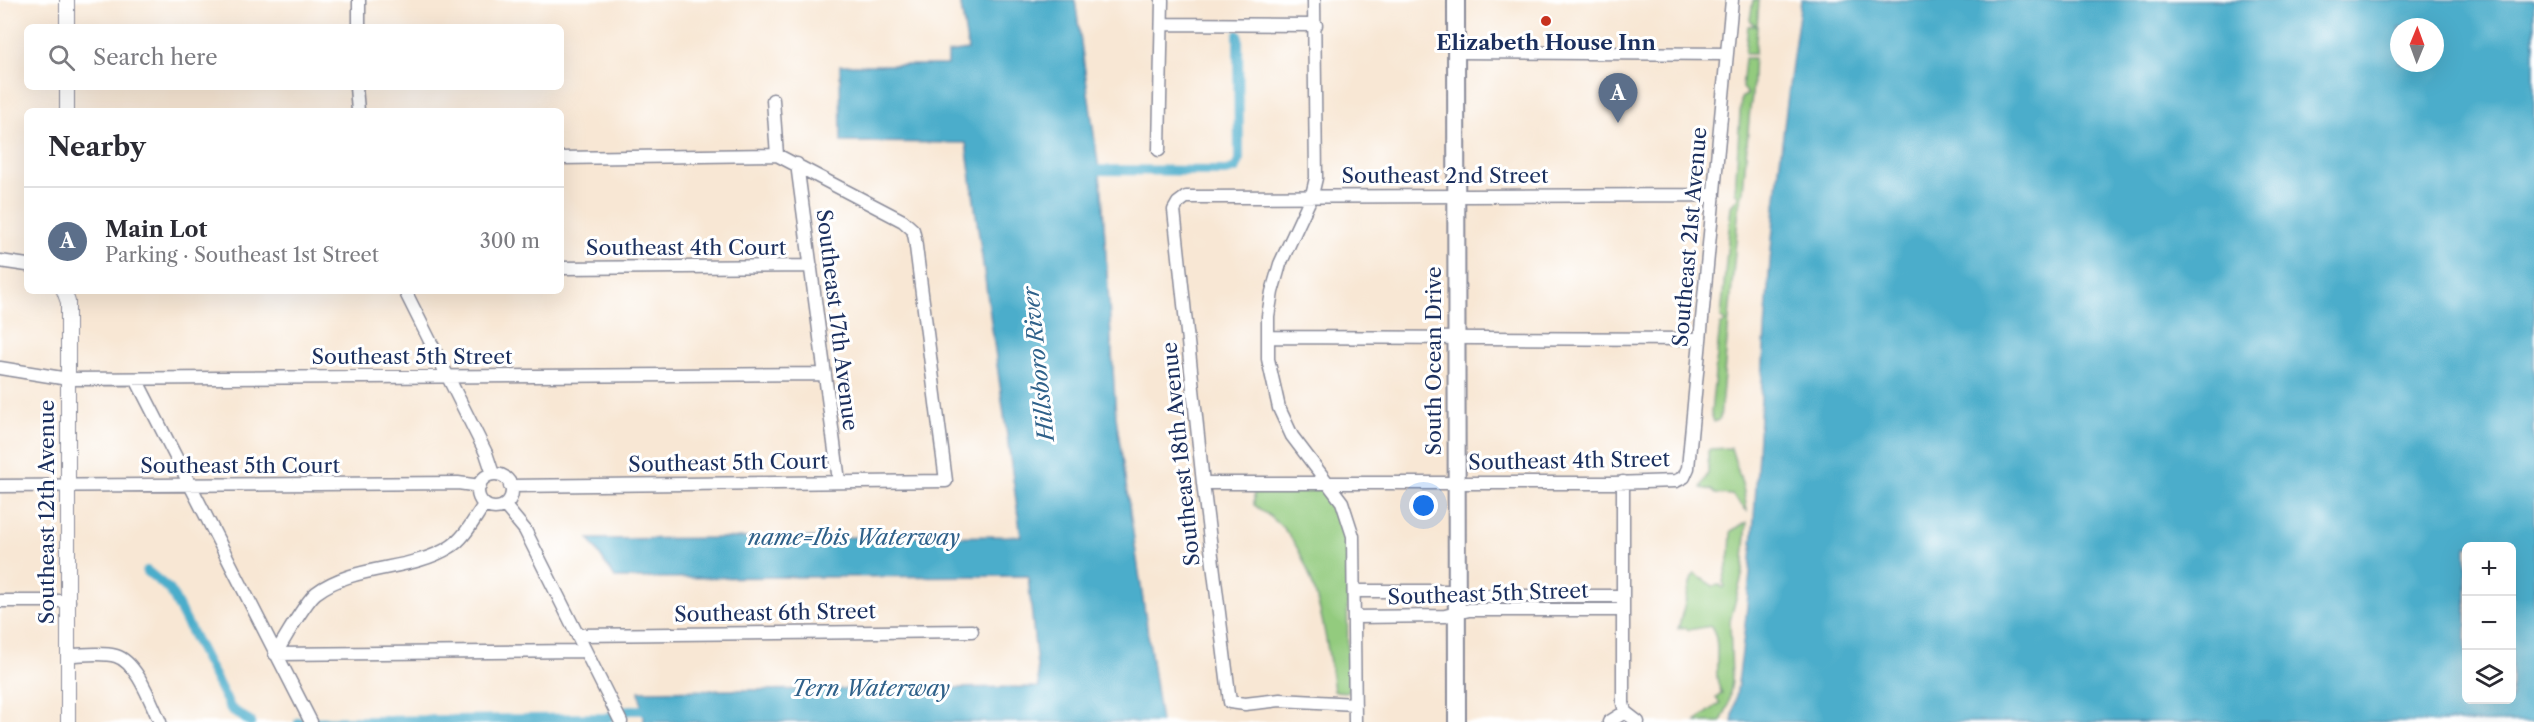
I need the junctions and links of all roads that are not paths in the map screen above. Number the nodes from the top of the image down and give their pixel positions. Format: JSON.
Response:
{"nodes":[{"id":1,"x":67,"y":0,"type":"edge"},
{"id":2,"x":359,"y":0,"type":"edge"},
{"id":3,"x":1162,"y":0,"type":"edge"},
{"id":4,"x":1316,"y":0,"type":"edge"},
{"id":5,"x":1456,"y":0,"type":"edge"},
{"id":6,"x":1732,"y":0,"type":"edge"},
{"id":7,"x":67,"y":24,"type":"edge"},
{"id":8,"x":359,"y":24,"type":"edge"},
{"id":9,"x":1162,"y":24,"type":"junction"},
{"id":10,"x":1316,"y":25,"type":"junction"},
{"id":11,"x":1457,"y":52,"type":"junction"},
{"id":12,"x":1727,"y":54,"type":"junction"},
{"id":13,"x":67,"y":90,"type":"edge"},
{"id":14,"x":356,"y":90,"type":"edge"},
{"id":15,"x":363,"y":90,"type":"edge"},
{"id":16,"x":773,"y":99,"type":"dead end"},
{"id":17,"x":67,"y":108,"type":"edge"},
{"id":18,"x":358,"y":108,"type":"edge"},
{"id":19,"x":365,"y":108,"type":"edge"},
{"id":20,"x":1159,"y":150,"type":"dead end"},
{"id":21,"x":777,"y":155,"type":"junction"},
{"id":22,"x":564,"y":158,"type":"edge"},
{"id":23,"x":797,"y":164,"type":"junction"},
{"id":24,"x":1456,"y":194,"type":"junction"},
{"id":25,"x":1312,"y":195,"type":"junction"},
{"id":26,"x":1714,"y":195,"type":"junction"},
{"id":27,"x":1178,"y":203,"type":"joint"},
{"id":28,"x":0,"y":261,"type":"edge"},
{"id":29,"x":24,"y":265,"type":"edge"},
{"id":30,"x":811,"y":266,"type":"junction"},
{"id":31,"x":564,"y":268,"type":"edge"},
{"id":32,"x":406,"y":294,"type":"edge"},
{"id":33,"x":68,"y":295,"type":"edge"},
{"id":34,"x":1268,"y":337,"type":"junction"},
{"id":35,"x":1457,"y":337,"type":"junction"},
{"id":36,"x":1700,"y":339,"type":"junction"},
{"id":37,"x":0,"y":369,"type":"edge"},
{"id":38,"x":825,"y":374,"type":"junction"},
{"id":39,"x":447,"y":376,"type":"junction"},
{"id":40,"x":68,"y":379,"type":"junction"},
{"id":41,"x":136,"y":379,"type":"junction"},
{"id":42,"x":493,"y":474,"type":"junction"},
{"id":43,"x":1684,"y":477,"type":"joint"},
{"id":44,"x":839,"y":481,"type":"junction"},
{"id":45,"x":1458,"y":482,"type":"junction"},
{"id":46,"x":1623,"y":482,"type":"junction"},
{"id":47,"x":1203,"y":483,"type":"junction"},
{"id":48,"x":1329,"y":483,"type":"junction"},
{"id":49,"x":0,"y":486,"type":"edge"},
{"id":50,"x":68,"y":486,"type":"junction"},
{"id":51,"x":191,"y":486,"type":"junction"},
{"id":52,"x":480,"y":486,"type":"junction"},
{"id":53,"x":510,"y":486,"type":"junction"},
{"id":54,"x":484,"y":505,"type":"junction"},
{"id":55,"x":505,"y":506,"type":"junction"},
{"id":56,"x":1354,"y":591,"type":"junction"},
{"id":57,"x":1457,"y":593,"type":"junction"},
{"id":58,"x":1623,"y":596,"type":"junction"},
{"id":59,"x":0,"y":601,"type":"edge"},
{"id":60,"x":69,"y":601,"type":"junction"},
{"id":61,"x":1623,"y":610,"type":"junction"},
{"id":62,"x":1457,"y":613,"type":"junction"},
{"id":63,"x":1354,"y":616,"type":"junction"},
{"id":64,"x":972,"y":631,"type":"dead end"},
{"id":65,"x":578,"y":635,"type":"junction"},
{"id":66,"x":585,"y":651,"type":"junction"},
{"id":67,"x":275,"y":654,"type":"junction"},
{"id":68,"x":69,"y":655,"type":"junction"},
{"id":69,"x":1355,"y":704,"type":"junction"},
{"id":70,"x":1625,"y":712,"type":"junction"},
{"id":71,"x":620,"y":720,"type":"edge"},
{"id":72,"x":68,"y":722,"type":"edge"},
{"id":73,"x":160,"y":722,"type":"edge"},
{"id":74,"x":311,"y":722,"type":"edge"},
{"id":75,"x":1355,"y":722,"type":"edge"},
{"id":76,"x":1457,"y":722,"type":"edge"},
{"id":77,"x":1609,"y":722,"type":"edge"},
{"id":78,"x":1638,"y":722,"type":"edge"}],
"edges":[{"from":1,"to":7,"type":"street"},
{"from":2,"to":8,"type":"street"},
{"from":3,"to":9,"type":"street"},
{"from":4,"to":10,"type":"street"},
{"from":5,"to":11,"type":"main road","name":"South Ocean Drive"},
{"from":6,"to":12,"type":"street","name":"Southeast 21st Avenue"},
{"from":9,"to":10,"type":"street"},
{"from":9,"to":20,"type":"street"},
{"from":10,"to":25,"type":"street"},
{"from":11,"to":12,"type":"street"},
{"from":11,"to":24,"type":"main road","name":"South Ocean Drive"},
{"from":12,"to":26,"type":"street","name":"Southeast 21st Avenue"},
{"from":13,"to":17,"type":"street"},
{"from":14,"to":18,"type":"street"},
{"from":15,"to":19,"type":"street"},
{"from":16,"to":21,"type":"street"},
{"from":21,"to":22,"type":"street"},
{"from":21,"to":23,"type":"street"},
{"from":23,"to":30,"type":"street","name":"Southeast 17th Avenue"},
{"from":23,"to":44,"type":"street","name":"Southeast 5th Court"},
{"from":24,"to":25,"type":"street","name":"Southeast 2nd Street"},
{"from":24,"to":26,"type":"street","name":"Southeast 2nd Street"},
{"from":24,"to":35,"type":"main road","name":"South Ocean Drive"},
{"from":25,"to":27,"type":"street","name":"Southeast 2nd Street"},
{"from":25,"to":34,"type":"street"},
{"from":26,"to":36,"type":"street","name":"Southeast 21st Avenue"},
{"from":27,"to":47,"type":"street","name":"Southeast 18th Avenue"},
{"from":28,"to":29,"type":"street"},
{"from":30,"to":31,"type":"street","name":"Southeast 4th Court"},
{"from":30,"to":38,"type":"street","name":"Southeast 17th Avenue"},
{"from":32,"to":39,"type":"street"},
{"from":33,"to":40,"type":"street","name":"Southeast 12th Avenue"},
{"from":34,"to":35,"type":"street"},
{"from":34,"to":48,"type":"street"},
{"from":35,"to":36,"type":"street"},
{"from":35,"to":45,"type":"main road","name":"South Ocean Drive"},
{"from":36,"to":43,"type":"street","name":"Southeast 21st Avenue"},
{"from":37,"to":40,"type":"street","name":"Southeast 5th Street"},
{"from":38,"to":39,"type":"street","name":"Southeast 5th Street"},
{"from":38,"to":44,"type":"street","name":"Southeast 17th Avenue"},
{"from":39,"to":41,"type":"street","name":"Southeast 5th Street"},
{"from":39,"to":42,"type":"street"},
{"from":40,"to":41,"type":"street","name":"Southeast 5th Street"},
{"from":40,"to":50,"type":"street","name":"Southeast 12th Avenue"},
{"from":41,"to":51,"type":"street"},
{"from":42,"to":52,"type":"street"},
{"from":42,"to":53,"type":"street"},
{"from":43,"to":46,"type":"street","name":"Southeast 4th Street"},
{"from":44,"to":53,"type":"street","name":"Southeast 5th Court"},
{"from":45,"to":46,"type":"street","name":"Southeast 4th Street"},
{"from":45,"to":48,"type":"street","name":"Southeast 4th Street"},
{"from":45,"to":57,"type":"main road","name":"South Ocean Drive"},
{"from":46,"to":58,"type":"street"},
{"from":47,"to":48,"type":"street","name":"Southeast 4th Street"},
{"from":47,"to":69,"type":"street","name":"Southeast 18th Avenue"},
{"from":48,"to":56,"type":"street"},
{"from":49,"to":50,"type":"street","name":"Southeast 5th Court"},
{"from":50,"to":51,"type":"street","name":"Southeast 5th Court"},
{"from":50,"to":60,"type":"street","name":"Southeast 12th Avenue"},
{"from":51,"to":52,"type":"street","name":"Southeast 5th Court"},
{"from":51,"to":67,"type":"street"},
{"from":52,"to":54,"type":"street"},
{"from":53,"to":55,"type":"street"},
{"from":54,"to":55,"type":"street"},
{"from":54,"to":67,"type":"street"},
{"from":55,"to":65,"type":"street"},
{"from":56,"to":57,"type":"street","name":"Southeast 5th Street"},
{"from":56,"to":63,"type":"street"},
{"from":57,"to":58,"type":"street","name":"Southeast 5th Street"},
{"from":57,"to":62,"type":"main road","name":"South Ocean Drive"},
{"from":58,"to":61,"type":"street"},
{"from":59,"to":60,"type":"street"},
{"from":60,"to":68,"type":"street","name":"Southeast 12th Avenue"},
{"from":61,"to":62,"type":"street","name":"Southeast 5th Street"},
{"from":61,"to":70,"type":"street"},
{"from":62,"to":63,"type":"street","name":"Southeast 5th Street"},
{"from":62,"to":76,"type":"main road","name":"South Ocean Drive"},
{"from":63,"to":69,"type":"street"},
{"from":64,"to":65,"type":"street","name":"Southeast 6th Street"},
{"from":65,"to":66,"type":"street"},
{"from":66,"to":67,"type":"street"},
{"from":66,"to":71,"type":"street"},
{"from":67,"to":74,"type":"street"},
{"from":68,"to":72,"type":"street","name":"Southeast 12th Avenue"},
{"from":68,"to":73,"type":"street"},
{"from":69,"to":75,"type":"street"},
{"from":70,"to":77,"type":"street"},
{"from":70,"to":78,"type":"street"}]}
